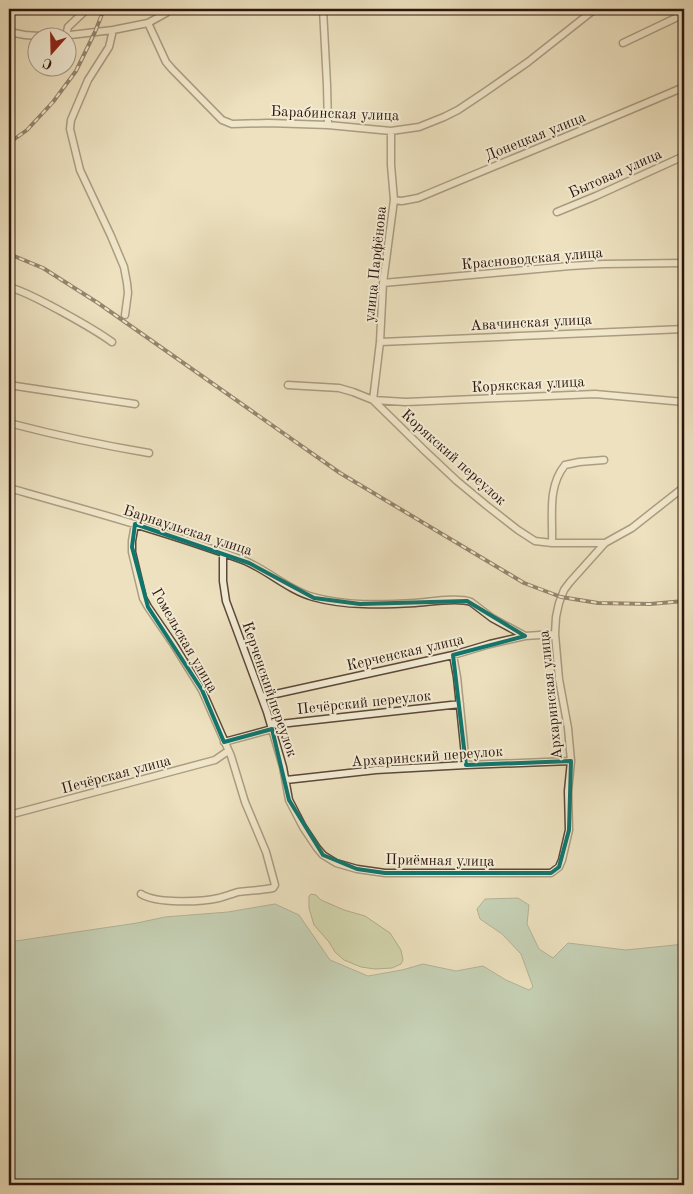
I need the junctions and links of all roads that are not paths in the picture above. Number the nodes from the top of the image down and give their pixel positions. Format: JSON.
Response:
{"nodes":[{"id":1,"x":87,"y":9,"type":"edge"},
{"id":2,"x":170,"y":9,"type":"edge"},
{"id":3,"x":323,"y":9,"type":"edge"},
{"id":4,"x":595,"y":9,"type":"edge"},
{"id":5,"x":684,"y":14,"type":"edge"},
{"id":6,"x":148,"y":23,"type":"junction"},
{"id":7,"x":68,"y":28,"type":"edge"},
{"id":8,"x":114,"y":30,"type":"junction"},
{"id":9,"x":9,"y":32,"type":"edge"},
{"id":10,"x":78,"y":34,"type":"edge"},
{"id":11,"x":28,"y":35,"type":"edge"},
{"id":12,"x":623,"y":43,"type":"dead end"},
{"id":13,"x":684,"y":87,"type":"edge"},
{"id":14,"x":328,"y":125,"type":"junction"},
{"id":15,"x":391,"y":131,"type":"junction"},
{"id":16,"x":684,"y":156,"type":"edge"},
{"id":17,"x":394,"y":200,"type":"junction"},
{"id":18,"x":556,"y":212,"type":"dead end"},
{"id":19,"x":684,"y":263,"type":"edge"},
{"id":20,"x":383,"y":283,"type":"junction"},
{"id":21,"x":9,"y":287,"type":"edge"},
{"id":22,"x":125,"y":315,"type":"dead end"},
{"id":23,"x":684,"y":329,"type":"edge"},
{"id":24,"x":112,"y":342,"type":"dead end"},
{"id":25,"x":380,"y":342,"type":"junction"},
{"id":26,"x":9,"y":385,"type":"edge"},
{"id":27,"x":288,"y":385,"type":"dead end"},
{"id":28,"x":373,"y":400,"type":"junction"},
{"id":29,"x":684,"y":402,"type":"edge"},
{"id":30,"x":135,"y":404,"type":"dead end"},
{"id":31,"x":9,"y":423,"type":"edge"},
{"id":32,"x":149,"y":453,"type":"dead end"},
{"id":33,"x":604,"y":460,"type":"dead end"},
{"id":34,"x":684,"y":487,"type":"edge"},
{"id":35,"x":9,"y":488,"type":"edge"},
{"id":36,"x":135,"y":524,"type":"junction"},
{"id":37,"x":552,"y":543,"type":"junction"},
{"id":38,"x":605,"y":543,"type":"junction"},
{"id":39,"x":222,"y":553,"type":"junction"},
{"id":40,"x":555,"y":634,"type":"junction"},
{"id":41,"x":524,"y":636,"type":"junction"},
{"id":42,"x":452,"y":655,"type":"junction"},
{"id":43,"x":262,"y":697,"type":"junction"},
{"id":44,"x":460,"y":704,"type":"junction"},
{"id":45,"x":272,"y":727,"type":"junction"},
{"id":46,"x":224,"y":742,"type":"junction"},
{"id":47,"x":228,"y":751,"type":"junction"},
{"id":48,"x":570,"y":761,"type":"junction"},
{"id":49,"x":466,"y":765,"type":"junction"},
{"id":50,"x":286,"y":780,"type":"junction"},
{"id":51,"x":9,"y":815,"type":"edge"},
{"id":52,"x":323,"y":855,"type":"joint"},
{"id":53,"x":559,"y":867,"type":"joint"},
{"id":54,"x":141,"y":894,"type":"dead end"}],
"edges":[{"from":1,"to":7,"type":"street"},
{"from":2,"to":6,"type":"street"},
{"from":3,"to":14,"type":"street"},
{"from":4,"to":15,"type":"street","name":"Барабинская улица"},
{"from":5,"to":12,"type":"street"},
{"from":6,"to":8,"type":"street"},
{"from":6,"to":14,"type":"street","name":"Барабинская улица"},
{"from":8,"to":10,"type":"street"},
{"from":8,"to":22,"type":"street"},
{"from":9,"to":11,"type":"street"},
{"from":13,"to":17,"type":"street","name":"Донецкая улица"},
{"from":14,"to":15,"type":"street","name":"Барабинская улица"},
{"from":15,"to":17,"type":"street","name":"улица Парфёнова"},
{"from":16,"to":18,"type":"street","name":"Бытовая улица"},
{"from":17,"to":20,"type":"street","name":"улица Парфёнова"},
{"from":19,"to":20,"type":"street","name":"Красноводская улица"},
{"from":20,"to":25,"type":"street","name":"улица Парфёнова"},
{"from":21,"to":24,"type":"street"},
{"from":23,"to":25,"type":"street","name":"Авачинская улица"},
{"from":25,"to":28,"type":"street","name":"улица Парфёнова"},
{"from":26,"to":30,"type":"street"},
{"from":27,"to":28,"type":"street","name":"Корякский переулок"},
{"from":28,"to":29,"type":"street","name":"Корякская улица"},
{"from":28,"to":37,"type":"street","name":"Корякский переулок"},
{"from":31,"to":32,"type":"street"},
{"from":33,"to":37,"type":"street"},
{"from":34,"to":38,"type":"street","name":"Архаринская улица"},
{"from":35,"to":36,"type":"street","name":"Барнаульская улица"},
{"from":36,"to":39,"type":"street","name":"Барнаульская улица"},
{"from":36,"to":46,"type":"street","name":"Гомельская улица"},
{"from":37,"to":38,"type":"street","name":"Корякский переулок"},
{"from":38,"to":40,"type":"street","name":"Архаринская улица"},
{"from":39,"to":41,"type":"street","name":"Барнаульская улица"},
{"from":39,"to":43,"type":"street","name":"Керченский переулок"},
{"from":40,"to":41,"type":"street","name":"Керченская улица"},
{"from":40,"to":48,"type":"street","name":"Архаринская улица"},
{"from":41,"to":42,"type":"street","name":"Керченская улица"},
{"from":42,"to":43,"type":"street","name":"Керченская улица"},
{"from":42,"to":44,"type":"street"},
{"from":43,"to":45,"type":"street","name":"Керченский переулок"},
{"from":44,"to":45,"type":"street","name":"Печёрский переулок"},
{"from":44,"to":49,"type":"street"},
{"from":45,"to":46,"type":"street","name":"Печёрский переулок"},
{"from":45,"to":50,"type":"street","name":"Керченский переулок"},
{"from":46,"to":47,"type":"street","name":"Гомельская улица"},
{"from":47,"to":51,"type":"street","name":"Печёрская улица"},
{"from":47,"to":54,"type":"street","name":"Гомельская улица"},
{"from":48,"to":49,"type":"street","name":"Архаринский переулок"},
{"from":48,"to":53,"type":"street","name":"Архаринская улица"},
{"from":49,"to":50,"type":"street","name":"Архаринский переулок"},
{"from":50,"to":52,"type":"street","name":"Керченский переулок"},
{"from":52,"to":53,"type":"street","name":"Приёмная улица"}]}
